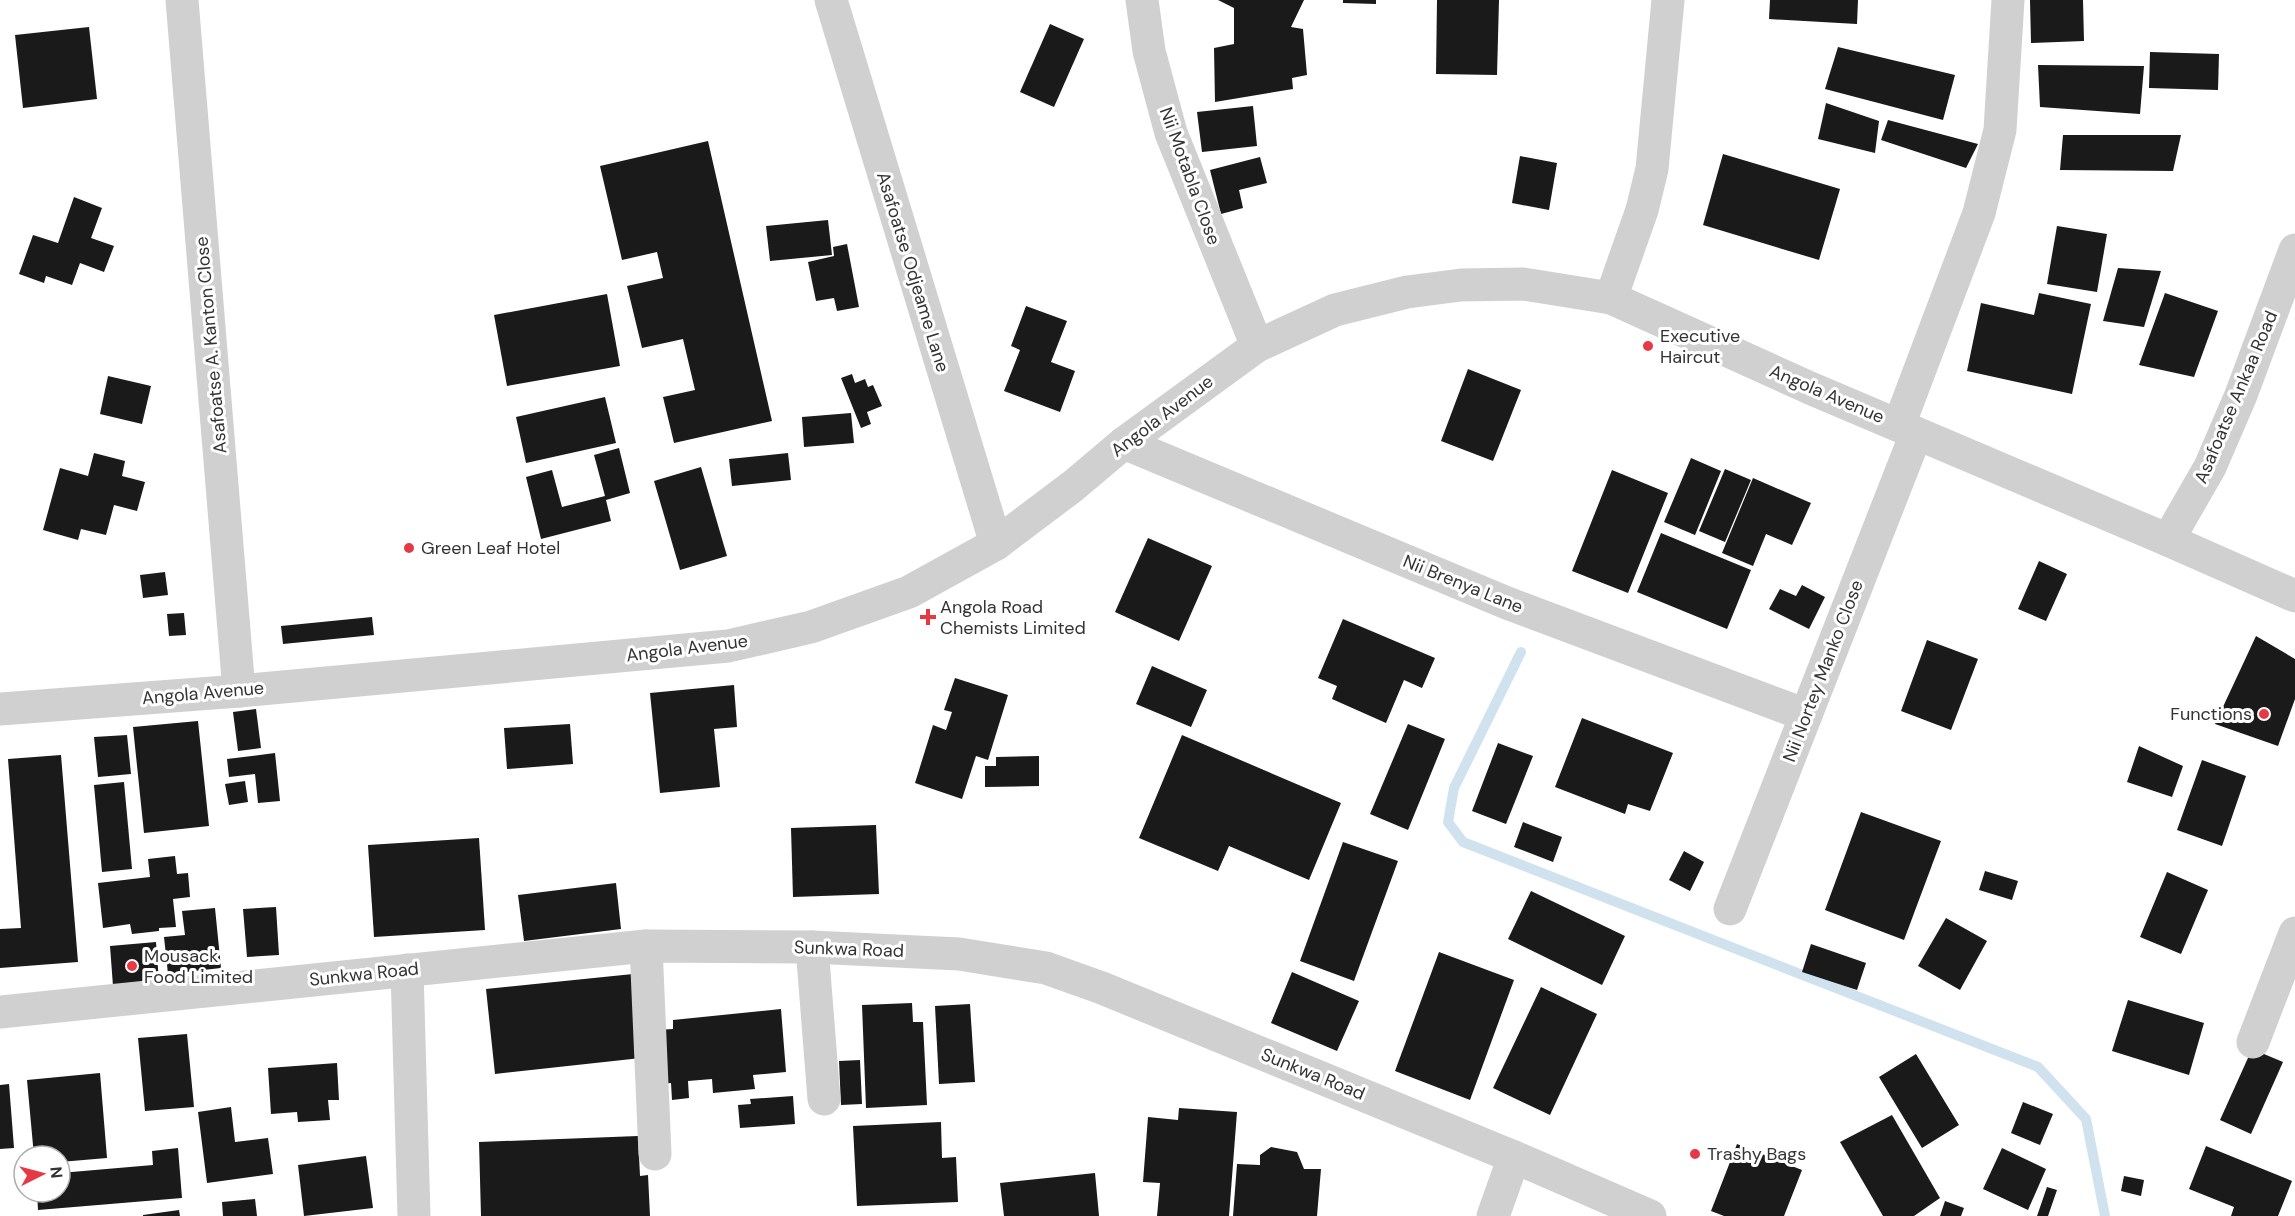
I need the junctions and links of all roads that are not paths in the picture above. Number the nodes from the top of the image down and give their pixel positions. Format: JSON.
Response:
{"nodes":[{"id":1,"x":182,"y":0,"type":"edge"},
{"id":2,"x":831,"y":0,"type":"edge"},
{"id":3,"x":1142,"y":0,"type":"edge"},
{"id":4,"x":1668,"y":0,"type":"edge"},
{"id":5,"x":2008,"y":0,"type":"edge"},
{"id":6,"x":2295,"y":250,"type":"edge"},
{"id":7,"x":1611,"y":298,"type":"junction"},
{"id":8,"x":1257,"y":346,"type":"junction"},
{"id":9,"x":1907,"y":429,"type":"junction"},
{"id":10,"x":1124,"y":442,"type":"junction"},
{"id":11,"x":2168,"y":540,"type":"junction"},
{"id":12,"x":996,"y":544,"type":"junction"},
{"id":13,"x":2295,"y":596,"type":"edge"},
{"id":14,"x":239,"y":691,"type":"junction"},
{"id":15,"x":0,"y":709,"type":"edge"},
{"id":16,"x":1806,"y":715,"type":"junction"},
{"id":17,"x":1730,"y":909,"type":"dead end"},
{"id":18,"x":2295,"y":933,"type":"edge"},
{"id":19,"x":646,"y":946,"type":"junction"},
{"id":20,"x":812,"y":947,"type":"junction"},
{"id":21,"x":407,"y":970,"type":"junction"},
{"id":22,"x":0,"y":1012,"type":"edge"},
{"id":23,"x":2253,"y":1042,"type":"dead end"},
{"id":24,"x":824,"y":1100,"type":"dead end"},
{"id":25,"x":655,"y":1154,"type":"dead end"},
{"id":26,"x":1514,"y":1157,"type":"junction"},
{"id":27,"x":414,"y":1216,"type":"edge"},
{"id":28,"x":1493,"y":1216,"type":"edge"},
{"id":29,"x":1650,"y":1216,"type":"edge"}],
"edges":[{"from":1,"to":14,"type":"street","name":"Asafoatse A. Kanton Close"},
{"from":2,"to":12,"type":"street","name":"Asafoatse Odjeame Lane"},
{"from":3,"to":8,"type":"street","name":"Nii Motabla Close"},
{"from":4,"to":7,"type":"street"},
{"from":5,"to":9,"type":"street","name":"Nii Nortey Manko Close"},
{"from":6,"to":11,"type":"street","name":"Asafoatse Ankaa Road"},
{"from":7,"to":8,"type":"street","name":"Angola Avenue"},
{"from":7,"to":9,"type":"street","name":"Angola Avenue"},
{"from":8,"to":10,"type":"street","name":"Angola Avenue"},
{"from":9,"to":11,"type":"street","name":"Angola Avenue"},
{"from":9,"to":16,"type":"street","name":"Nii Nortey Manko Close"},
{"from":10,"to":12,"type":"street","name":"Angola Avenue"},
{"from":10,"to":16,"type":"street","name":"Nii Brenya Lane"},
{"from":11,"to":13,"type":"street","name":"Angola Avenue"},
{"from":12,"to":14,"type":"street","name":"Angola Avenue"},
{"from":14,"to":15,"type":"street","name":"Angola Avenue"},
{"from":16,"to":17,"type":"street","name":"Nii Nortey Manko Close"},
{"from":18,"to":23,"type":"street"},
{"from":19,"to":20,"type":"street","name":"Sunkwa Road"},
{"from":19,"to":21,"type":"street","name":"Sunkwa Road"},
{"from":19,"to":25,"type":"street"},
{"from":20,"to":24,"type":"street"},
{"from":20,"to":26,"type":"street","name":"Sunkwa Road"},
{"from":21,"to":22,"type":"street","name":"Sunkwa Road"},
{"from":21,"to":27,"type":"street"},
{"from":26,"to":28,"type":"street"},
{"from":26,"to":29,"type":"street","name":"Sunkwa Road"}]}
